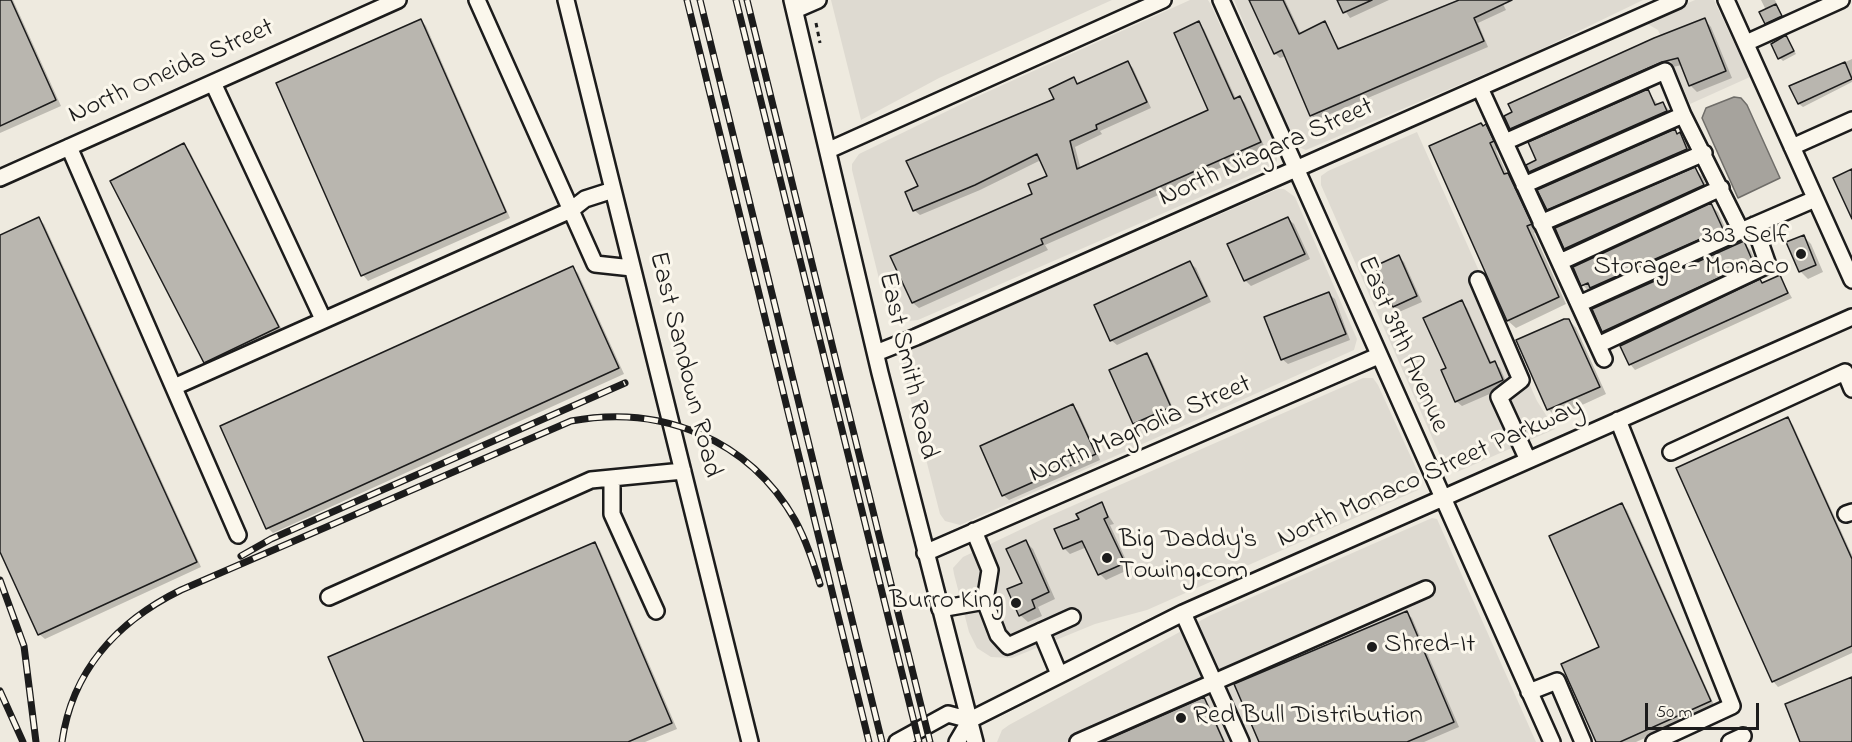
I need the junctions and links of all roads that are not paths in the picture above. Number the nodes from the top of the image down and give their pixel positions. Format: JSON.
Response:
{"nodes":[{"id":1,"x":398,"y":0,"type":"edge"},
{"id":2,"x":477,"y":0,"type":"edge"},
{"id":3,"x":566,"y":0,"type":"edge"},
{"id":4,"x":818,"y":0,"type":"edge"},
{"id":5,"x":1163,"y":0,"type":"edge"},
{"id":6,"x":1221,"y":0,"type":"edge"},
{"id":7,"x":1678,"y":0,"type":"edge"},
{"id":8,"x":1726,"y":0,"type":"edge"},
{"id":9,"x":1841,"y":0,"type":"edge"},
{"id":10,"x":793,"y":5,"type":"edge"},
{"id":11,"x":1746,"y":43,"type":"junction"},
{"id":12,"x":213,"y":83,"type":"junction"},
{"id":13,"x":1480,"y":88,"type":"junction"},
{"id":14,"x":1683,"y":114,"type":"junction"},
{"id":15,"x":1852,"y":120,"type":"edge"},
{"id":16,"x":1505,"y":142,"type":"junction"},
{"id":17,"x":1799,"y":144,"type":"junction"},
{"id":18,"x":69,"y":147,"type":"junction"},
{"id":19,"x":829,"y":150,"type":"junction"},
{"id":20,"x":1704,"y":153,"type":"junction"},
{"id":21,"x":1296,"y":170,"type":"junction"},
{"id":22,"x":0,"y":178,"type":"edge"},
{"id":23,"x":1524,"y":185,"type":"junction"},
{"id":24,"x":1721,"y":188,"type":"junction"},
{"id":25,"x":613,"y":190,"type":"junction"},
{"id":26,"x":1815,"y":199,"type":"junction"},
{"id":27,"x":571,"y":210,"type":"junction"},
{"id":28,"x":1541,"y":223,"type":"junction"},
{"id":29,"x":1748,"y":228,"type":"junction"},
{"id":30,"x":1560,"y":262,"type":"junction"},
{"id":31,"x":632,"y":268,"type":"junction"},
{"id":32,"x":1479,"y":280,"type":"dead end"},
{"id":33,"x":1852,"y":280,"type":"edge"},
{"id":34,"x":1579,"y":304,"type":"junction"},
{"id":35,"x":1852,"y":317,"type":"edge"},
{"id":36,"x":323,"y":319,"type":"junction"},
{"id":37,"x":1598,"y":345,"type":"junction"},
{"id":38,"x":876,"y":352,"type":"junction"},
{"id":39,"x":1378,"y":356,"type":"junction"},
{"id":40,"x":1604,"y":359,"type":"dead end"},
{"id":41,"x":174,"y":387,"type":"junction"},
{"id":42,"x":1852,"y":389,"type":"edge"},
{"id":43,"x":1618,"y":420,"type":"junction"},
{"id":44,"x":1671,"y":452,"type":"dead end"},
{"id":45,"x":1528,"y":460,"type":"junction"},
{"id":46,"x":682,"y":471,"type":"junction"},
{"id":47,"x":612,"y":478,"type":"junction"},
{"id":48,"x":1442,"y":498,"type":"junction"},
{"id":49,"x":974,"y":531,"type":"junction"},
{"id":50,"x":238,"y":534,"type":"dead end"},
{"id":51,"x":925,"y":553,"type":"junction"},
{"id":52,"x":1426,"y":589,"type":"dead end"},
{"id":53,"x":329,"y":597,"type":"dead end"},
{"id":54,"x":985,"y":601,"type":"junction"},
{"id":55,"x":940,"y":609,"type":"junction"},
{"id":56,"x":656,"y":611,"type":"dead end"},
{"id":57,"x":1183,"y":613,"type":"junction"},
{"id":58,"x":1072,"y":617,"type":"dead end"},
{"id":59,"x":1041,"y":631,"type":"junction"},
{"id":60,"x":1059,"y":674,"type":"junction"},
{"id":61,"x":1214,"y":682,"type":"junction"},
{"id":62,"x":1529,"y":692,"type":"junction"},
{"id":63,"x":970,"y":720,"type":"junction"},
{"id":64,"x":750,"y":742,"type":"edge"},
{"id":65,"x":897,"y":742,"type":"edge"},
{"id":66,"x":957,"y":742,"type":"edge"},
{"id":67,"x":975,"y":742,"type":"edge"},
{"id":68,"x":1078,"y":742,"type":"edge"},
{"id":69,"x":1241,"y":742,"type":"edge"},
{"id":70,"x":1551,"y":742,"type":"edge"},
{"id":71,"x":1583,"y":742,"type":"edge"},
{"id":72,"x":1654,"y":742,"type":"edge"}],
"edges":[{"from":1,"to":12,"type":"street","name":"North Oneida Street"},
{"from":2,"to":27,"type":"street"},
{"from":3,"to":25,"type":"street","name":"East Sandown Road"},
{"from":4,"to":10,"type":"street"},
{"from":5,"to":19,"type":"street"},
{"from":6,"to":21,"type":"street","name":"East 39th Avenue"},
{"from":7,"to":13,"type":"street","name":"North Niagara Street"},
{"from":8,"to":11,"type":"street"},
{"from":9,"to":11,"type":"street"},
{"from":10,"to":19,"type":"street","name":"East Smith Road"},
{"from":11,"to":17,"type":"street"},
{"from":12,"to":18,"type":"street","name":"North Oneida Street"},
{"from":12,"to":36,"type":"street"},
{"from":13,"to":16,"type":"street"},
{"from":13,"to":21,"type":"street","name":"North Niagara Street"},
{"from":14,"to":16,"type":"street"},
{"from":14,"to":20,"type":"street"},
{"from":14,"to":23,"type":"street"},
{"from":15,"to":17,"type":"street"},
{"from":16,"to":23,"type":"street"},
{"from":17,"to":26,"type":"street"},
{"from":18,"to":22,"type":"street","name":"North Oneida Street"},
{"from":18,"to":41,"type":"street"},
{"from":19,"to":38,"type":"street","name":"East Smith Road"},
{"from":20,"to":24,"type":"street"},
{"from":20,"to":28,"type":"street"},
{"from":21,"to":38,"type":"street","name":"North Niagara Street"},
{"from":21,"to":39,"type":"street","name":"East 39th Avenue"},
{"from":23,"to":28,"type":"street"},
{"from":24,"to":29,"type":"street"},
{"from":24,"to":30,"type":"street"},
{"from":25,"to":27,"type":"street"},
{"from":25,"to":31,"type":"street","name":"East Sandown Road"},
{"from":26,"to":29,"type":"street"},
{"from":26,"to":33,"type":"street"},
{"from":27,"to":31,"type":"street"},
{"from":27,"to":36,"type":"street"},
{"from":28,"to":30,"type":"street"},
{"from":29,"to":34,"type":"street"},
{"from":29,"to":37,"type":"street"},
{"from":30,"to":34,"type":"street"},
{"from":31,"to":46,"type":"street","name":"East Sandown Road"},
{"from":32,"to":45,"type":"street"},
{"from":34,"to":37,"type":"street"},
{"from":35,"to":43,"type":"street","name":"North Monaco Street Parkway"},
{"from":36,"to":41,"type":"street"},
{"from":37,"to":40,"type":"street"},
{"from":38,"to":51,"type":"street","name":"East Smith Road"},
{"from":39,"to":48,"type":"street","name":"East 39th Avenue"},
{"from":39,"to":49,"type":"street","name":"North Magnolia Street"},
{"from":41,"to":50,"type":"street"},
{"from":42,"to":44,"type":"street"},
{"from":43,"to":45,"type":"street","name":"North Monaco Street Parkway"},
{"from":43,"to":72,"type":"street"},
{"from":45,"to":48,"type":"street","name":"North Monaco Street Parkway"},
{"from":46,"to":47,"type":"street"},
{"from":46,"to":64,"type":"street","name":"East Sandown Road"},
{"from":47,"to":53,"type":"street"},
{"from":47,"to":56,"type":"street"},
{"from":48,"to":57,"type":"street","name":"North Monaco Street Parkway"},
{"from":48,"to":62,"type":"street","name":"East 39th Avenue"},
{"from":49,"to":51,"type":"street","name":"North Magnolia Street"},
{"from":49,"to":54,"type":"street"},
{"from":51,"to":55,"type":"street","name":"East Smith Road"},
{"from":52,"to":61,"type":"street"},
{"from":54,"to":55,"type":"street"},
{"from":54,"to":59,"type":"street"},
{"from":55,"to":63,"type":"street","name":"East Smith Road"},
{"from":57,"to":60,"type":"street","name":"North Monaco Street Parkway"},
{"from":57,"to":61,"type":"street"},
{"from":58,"to":59,"type":"street"},
{"from":59,"to":60,"type":"street"},
{"from":60,"to":63,"type":"street","name":"North Monaco Street Parkway"},
{"from":61,"to":68,"type":"street"},
{"from":61,"to":69,"type":"street"},
{"from":62,"to":70,"type":"street","name":"East 39th Avenue"},
{"from":62,"to":71,"type":"street"},
{"from":63,"to":65,"type":"street"},
{"from":63,"to":66,"type":"street"},
{"from":63,"to":67,"type":"street","name":"East Smith Road"}]}
